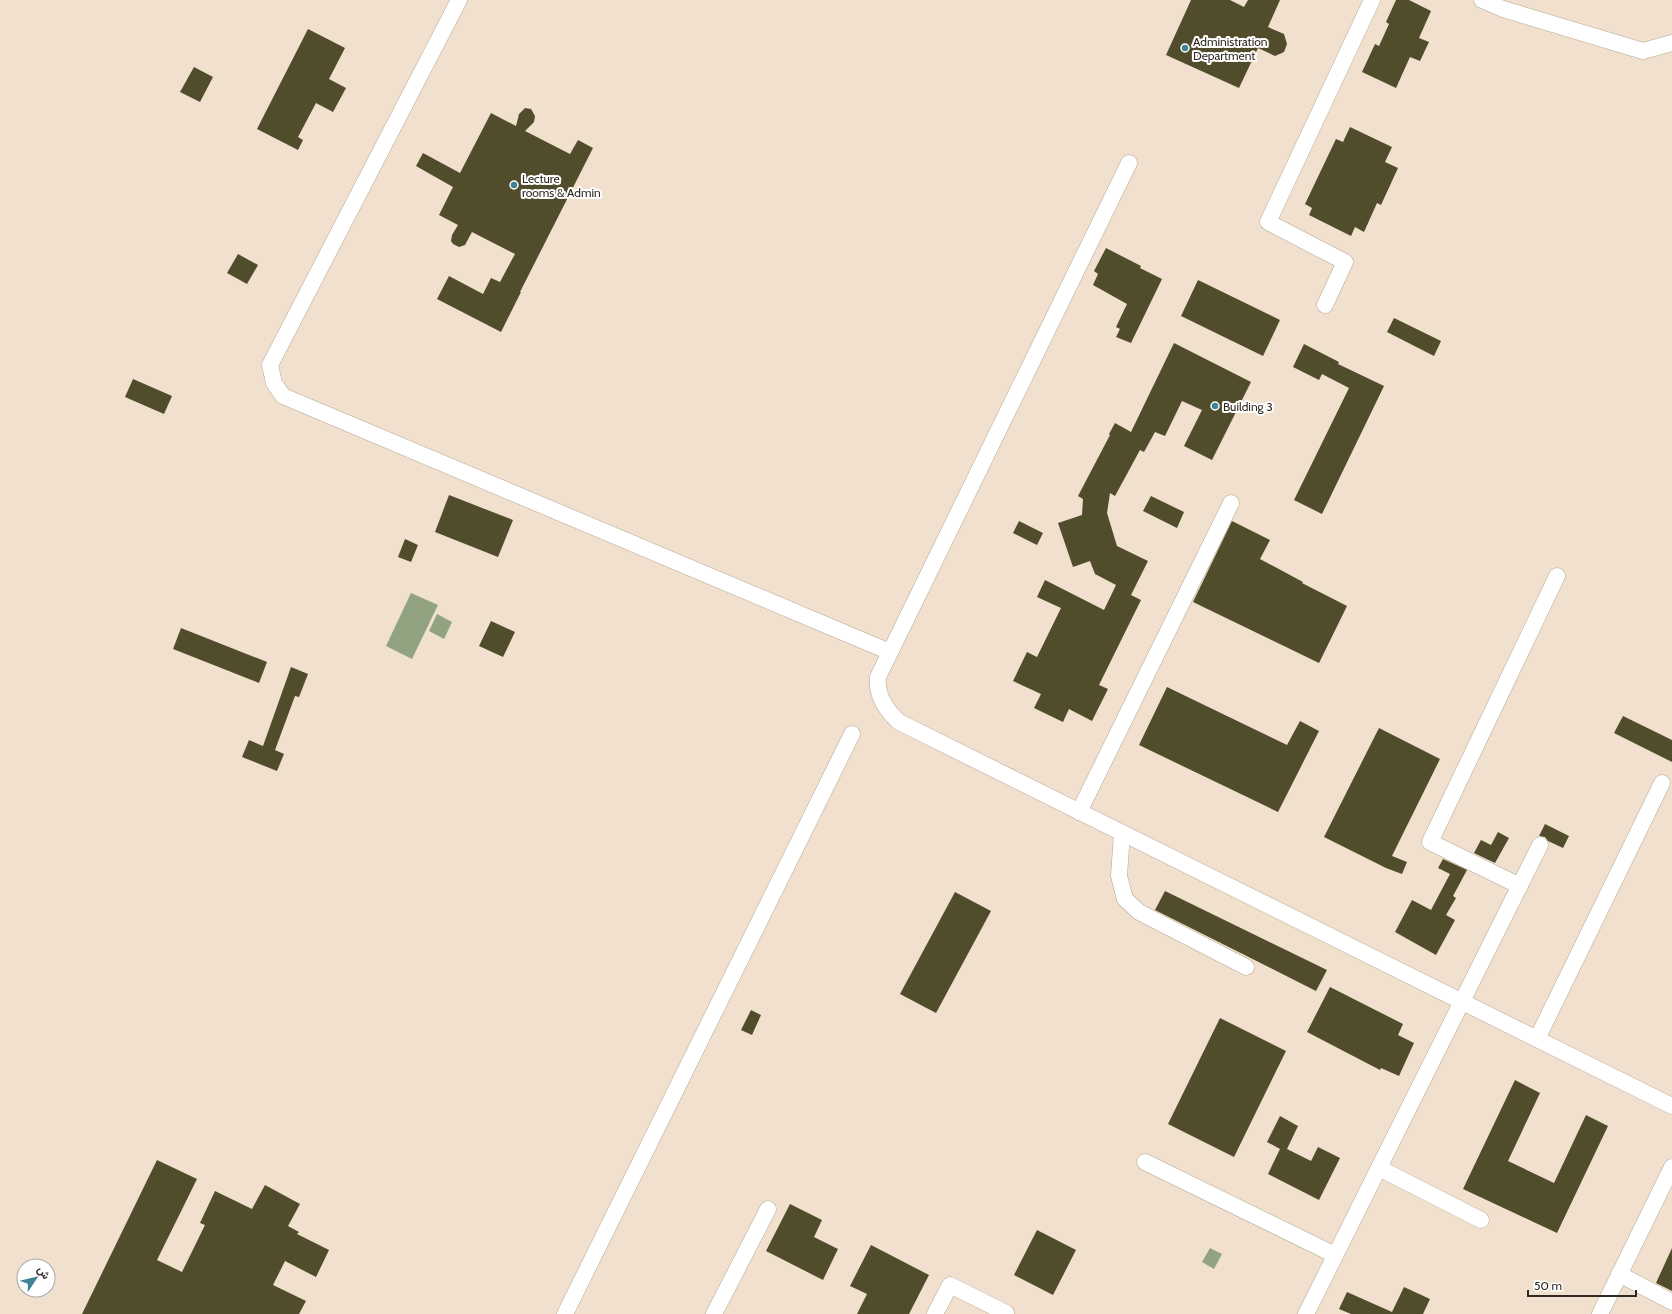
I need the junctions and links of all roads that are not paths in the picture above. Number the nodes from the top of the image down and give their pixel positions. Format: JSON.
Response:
{"nodes":[{"id":1,"x":459,"y":0,"type":"edge"},
{"id":2,"x":1372,"y":0,"type":"edge"},
{"id":3,"x":1482,"y":0,"type":"edge"},
{"id":4,"x":1672,"y":43,"type":"edge"},
{"id":5,"x":1129,"y":163,"type":"dead end"},
{"id":6,"x":1325,"y":305,"type":"dead end"},
{"id":7,"x":1231,"y":503,"type":"dead end"},
{"id":8,"x":1557,"y":576,"type":"dead end"},
{"id":9,"x":890,"y":652,"type":"junction"},
{"id":10,"x":852,"y":734,"type":"dead end"},
{"id":11,"x":1662,"y":783,"type":"dead end"},
{"id":12,"x":1079,"y":812,"type":"junction"},
{"id":13,"x":1122,"y":833,"type":"junction"},
{"id":14,"x":1540,"y":845,"type":"dead end"},
{"id":15,"x":1520,"y":886,"type":"junction"},
{"id":16,"x":1246,"y":967,"type":"dead end"},
{"id":17,"x":1461,"y":1002,"type":"junction"},
{"id":18,"x":1537,"y":1039,"type":"junction"},
{"id":19,"x":1672,"y":1106,"type":"edge"},
{"id":20,"x":1145,"y":1162,"type":"dead end"},
{"id":21,"x":1672,"y":1167,"type":"edge"},
{"id":22,"x":1379,"y":1168,"type":"junction"},
{"id":23,"x":768,"y":1209,"type":"dead end"},
{"id":24,"x":1481,"y":1220,"type":"dead end"},
{"id":25,"x":1335,"y":1255,"type":"junction"},
{"id":26,"x":1620,"y":1274,"type":"junction"},
{"id":27,"x":1672,"y":1302,"type":"edge"},
{"id":28,"x":1006,"y":1313,"type":"dead end"},
{"id":29,"x":565,"y":1314,"type":"edge"},
{"id":30,"x":714,"y":1314,"type":"edge"},
{"id":31,"x":935,"y":1314,"type":"edge"},
{"id":32,"x":1306,"y":1314,"type":"edge"},
{"id":33,"x":1600,"y":1314,"type":"edge"}],
"edges":[{"from":1,"to":9,"type":"lane"},
{"from":2,"to":6,"type":"lane"},
{"from":3,"to":4,"type":"lane"},
{"from":5,"to":9,"type":"lane"},
{"from":7,"to":12,"type":"lane"},
{"from":8,"to":15,"type":"lane"},
{"from":9,"to":12,"type":"lane"},
{"from":10,"to":29,"type":"lane"},
{"from":11,"to":18,"type":"lane"},
{"from":12,"to":13,"type":"lane"},
{"from":13,"to":16,"type":"lane"},
{"from":13,"to":17,"type":"lane"},
{"from":14,"to":15,"type":"lane"},
{"from":15,"to":17,"type":"lane"},
{"from":17,"to":18,"type":"lane"},
{"from":17,"to":22,"type":"lane"},
{"from":18,"to":19,"type":"lane"},
{"from":20,"to":25,"type":"lane"},
{"from":21,"to":26,"type":"lane"},
{"from":22,"to":24,"type":"lane"},
{"from":22,"to":25,"type":"lane"},
{"from":23,"to":30,"type":"lane"},
{"from":25,"to":32,"type":"lane"},
{"from":26,"to":27,"type":"lane"},
{"from":26,"to":33,"type":"lane"},
{"from":28,"to":31,"type":"lane"}]}
